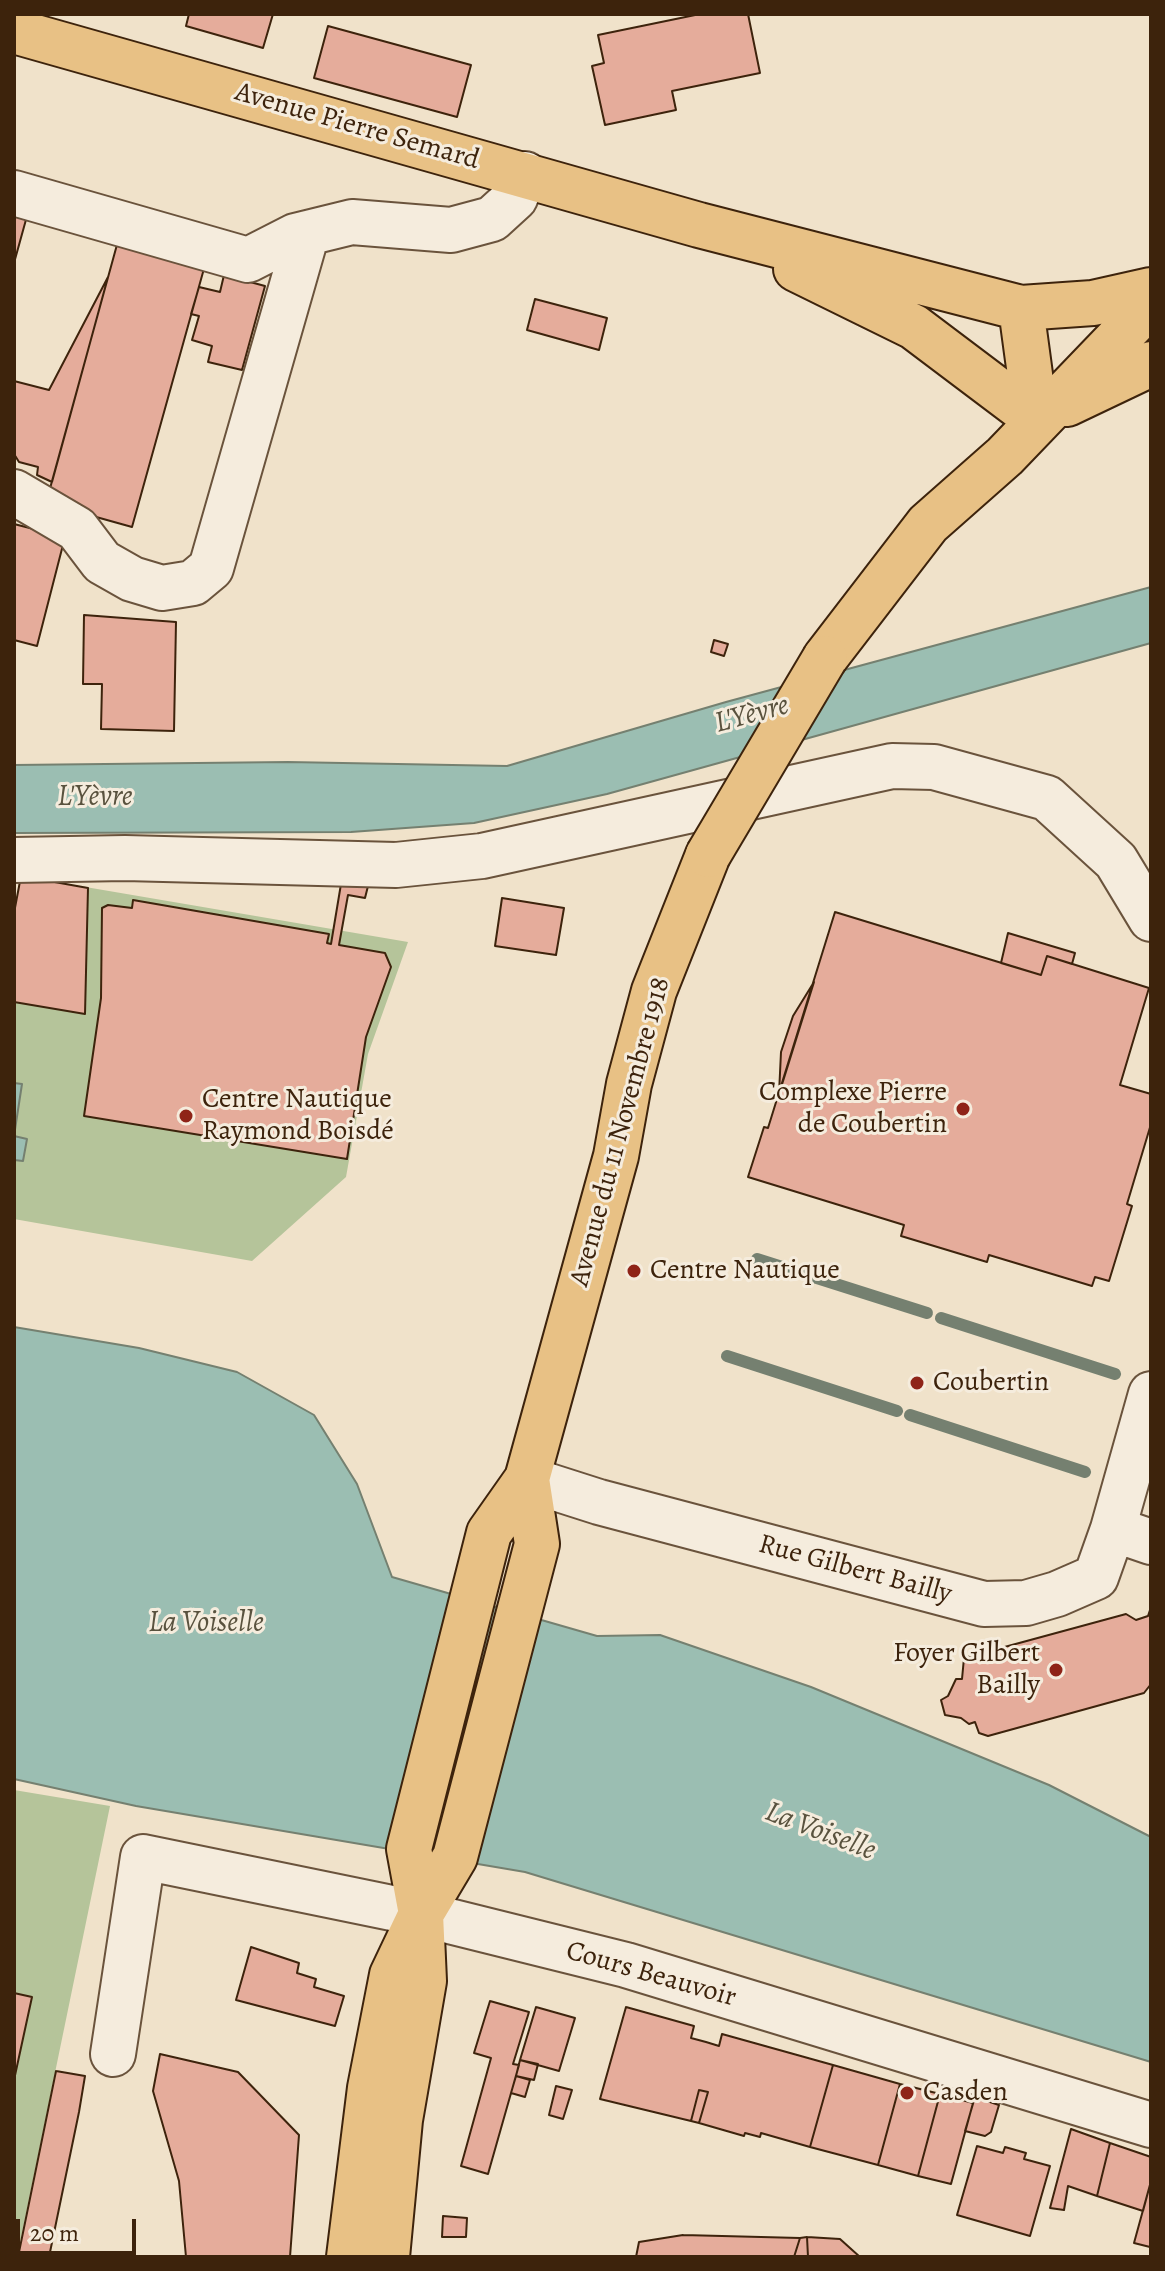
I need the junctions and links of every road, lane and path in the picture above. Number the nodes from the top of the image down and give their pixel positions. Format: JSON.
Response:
{"nodes":[{"id":1,"x":14,"y":31,"type":"edge"},
{"id":2,"x":525,"y":174,"type":"junction"},
{"id":3,"x":14,"y":193,"type":"edge"},
{"id":4,"x":699,"y":225,"type":"junction"},
{"id":5,"x":307,"y":233,"type":"junction"},
{"id":6,"x":1151,"y":290,"type":"edge"},
{"id":7,"x":1151,"y":304,"type":"edge"},
{"id":8,"x":1021,"y":308,"type":"junction"},
{"id":9,"x":1151,"y":364,"type":"edge"},
{"id":10,"x":1036,"y":419,"type":"junction"},
{"id":11,"x":14,"y":492,"type":"edge"},
{"id":12,"x":14,"y":860,"type":"edge"},
{"id":13,"x":1151,"y":919,"type":"edge"},
{"id":14,"x":1151,"y":1394,"type":"edge"},
{"id":15,"x":527,"y":1479,"type":"junction"},
{"id":16,"x":1132,"y":1536,"type":"edge"},
{"id":17,"x":421,"y":1914,"type":"junction"},
{"id":18,"x":113,"y":2054,"type":"dead end"},
{"id":19,"x":1151,"y":2125,"type":"edge"},
{"id":20,"x":349,"y":2257,"type":"edge"},
{"id":21,"x":387,"y":2257,"type":"edge"}],
"edges":[{"from":1,"to":2,"type":"main road","name":"Avenue Pierre Semard"},
{"from":2,"to":4,"type":"main road","name":"Avenue Pierre Semard"},
{"from":2,"to":5,"type":"street"},
{"from":3,"to":5,"type":"street"},
{"from":4,"to":8,"type":"main road","name":"Avenue Pierre Semard"},
{"from":4,"to":10,"type":"main road","name":"Avenue Pierre Semard"},
{"from":5,"to":11,"type":"street"},
{"from":6,"to":8,"type":"main road","name":"Avenue Pierre Semard"},
{"from":7,"to":10,"type":"main road","name":"Avenue du 11 Novembre 1918"},
{"from":8,"to":10,"type":"main road"},
{"from":9,"to":10,"type":"main road"},
{"from":10,"to":15,"type":"main road","name":"Avenue du 11 Novembre 1918","bridge":true},
{"from":12,"to":13,"type":"street"},
{"from":14,"to":16,"type":"street"},
{"from":15,"to":16,"type":"street","name":"Rue Gilbert Bailly"},
{"from":15,"to":17,"type":"main road","name":"Avenue du 11 Novembre 1918"},
{"from":15,"to":17,"type":"main road","name":"Avenue du 11 Novembre 1918"},
{"from":17,"to":18,"type":"street","name":"Cours Beauvoir"},
{"from":17,"to":19,"type":"street","name":"Cours Beauvoir"},
{"from":17,"to":20,"type":"main road","name":"Avenue du 11 Novembre 1918"},
{"from":17,"to":21,"type":"main road","name":"Avenue du 11 Novembre 1918"}]}
